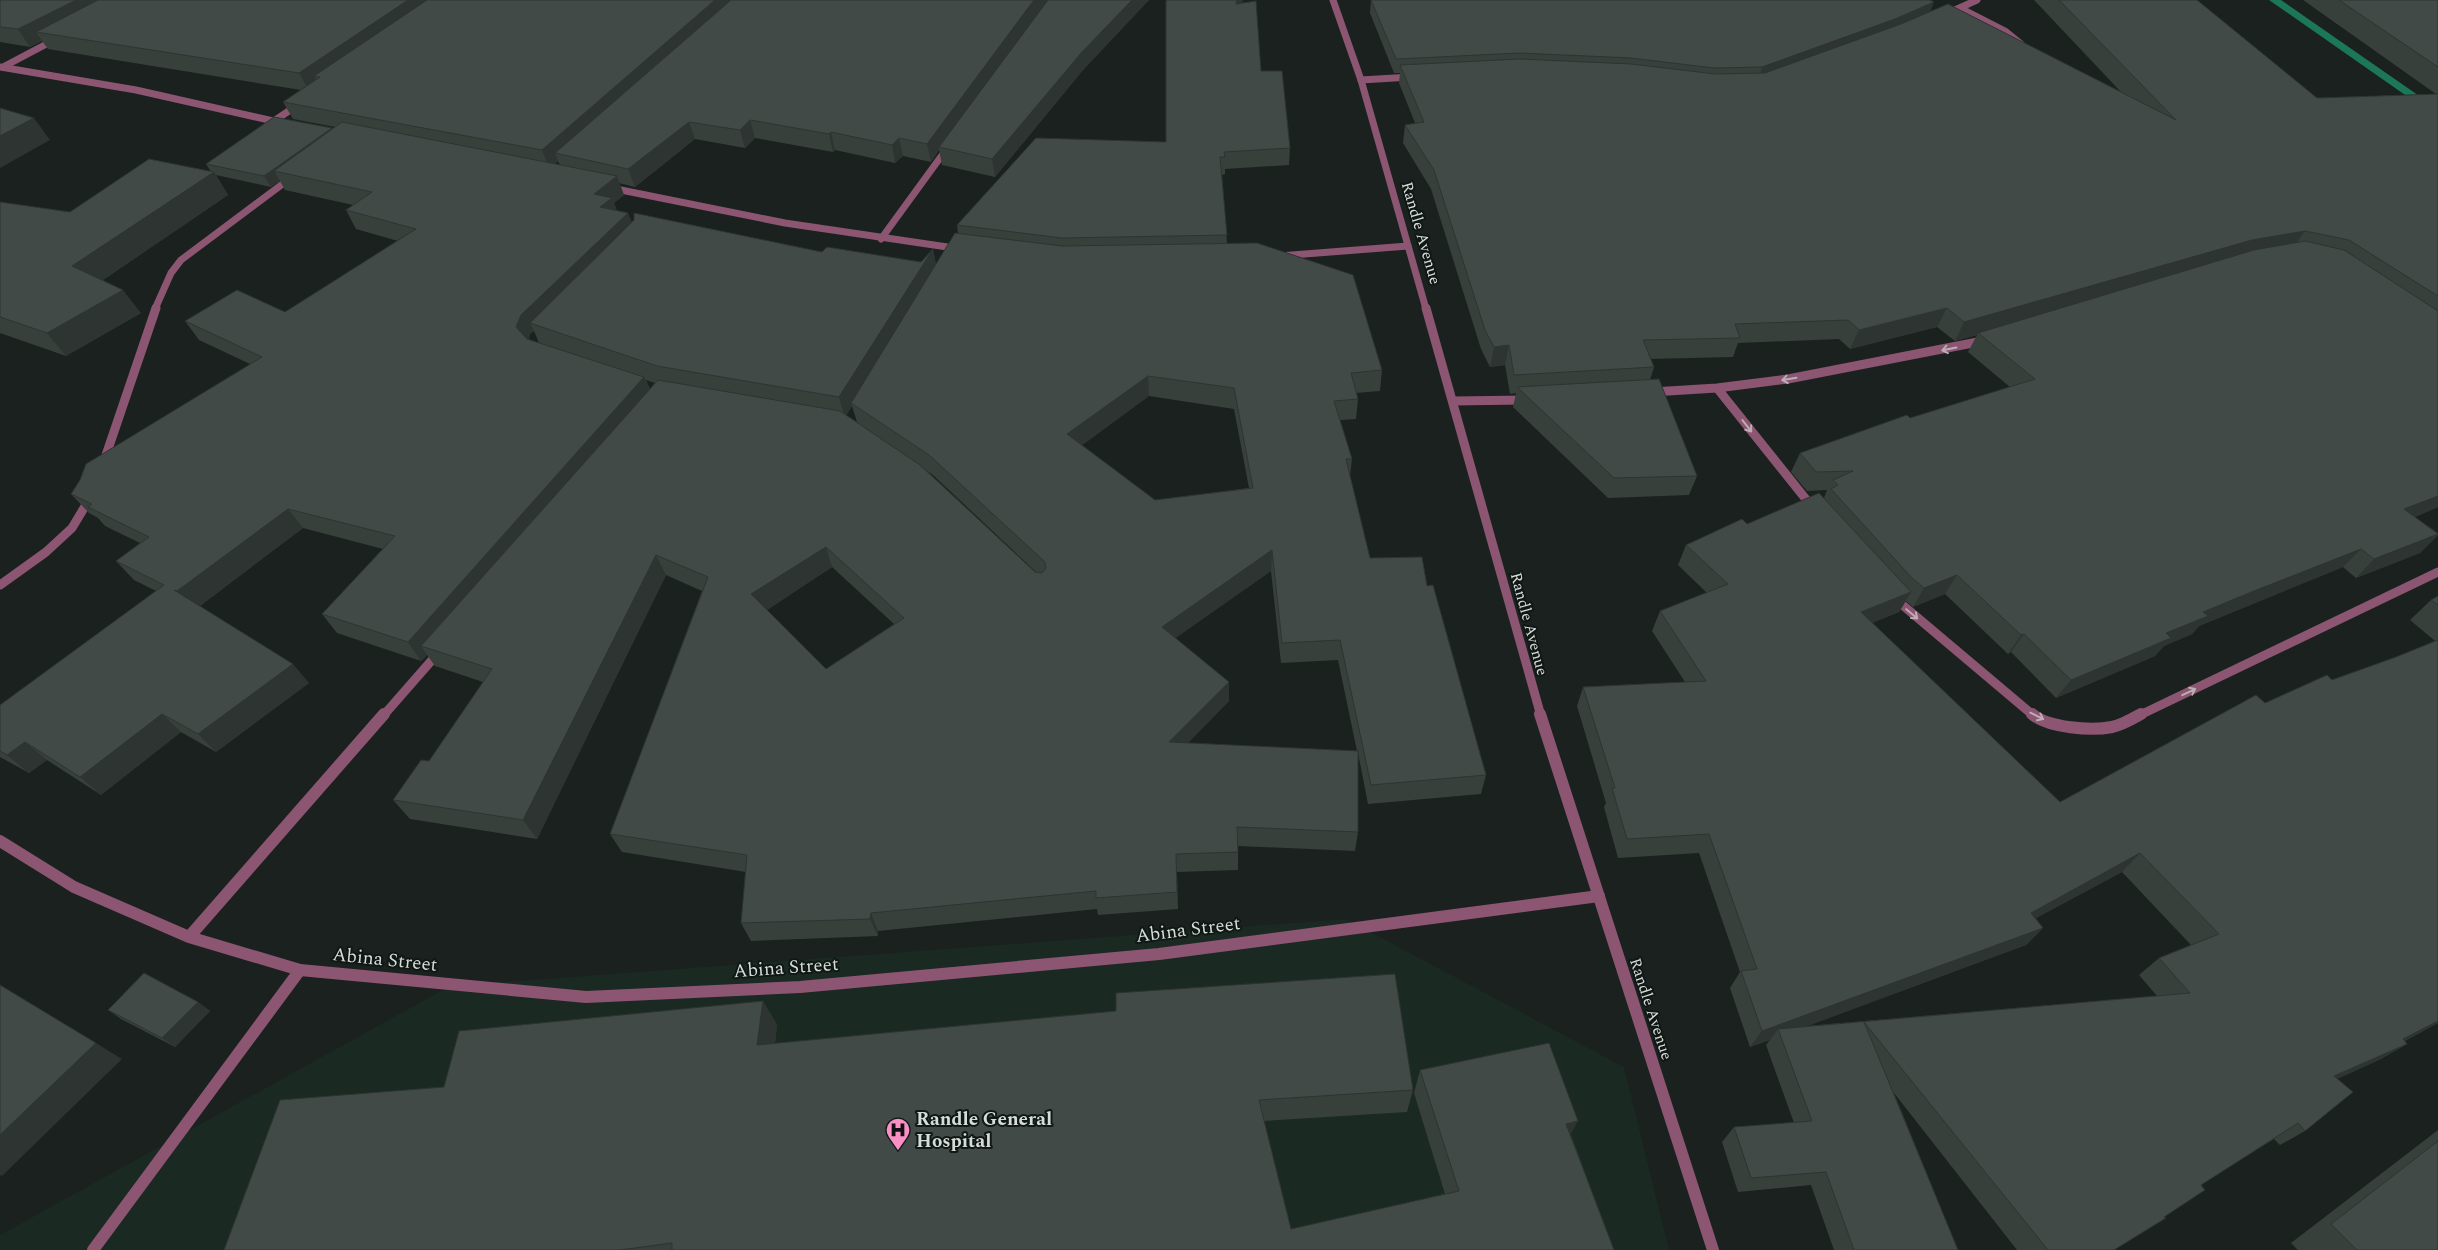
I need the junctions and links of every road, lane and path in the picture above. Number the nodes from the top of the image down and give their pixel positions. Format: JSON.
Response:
{"nodes":[{"id":1,"x":1333,"y":0,"type":"edge"},
{"id":2,"x":1977,"y":0,"type":"edge"},
{"id":3,"x":1960,"y":8,"type":"junction"},
{"id":4,"x":1934,"y":19,"type":"edge"},
{"id":5,"x":62,"y":36,"type":"edge"},
{"id":6,"x":2027,"y":49,"type":"edge"},
{"id":7,"x":2,"y":67,"type":"edge"},
{"id":8,"x":1416,"y":77,"type":"edge"},
{"id":9,"x":1361,"y":80,"type":"junction"},
{"id":10,"x":306,"y":99,"type":"edge"},
{"id":11,"x":274,"y":121,"type":"junction"},
{"id":12,"x":293,"y":125,"type":"edge"},
{"id":13,"x":954,"y":138,"type":"edge"},
{"id":14,"x":303,"y":170,"type":"edge"},
{"id":15,"x":599,"y":185,"type":"edge"},
{"id":16,"x":881,"y":239,"type":"junction"},
{"id":17,"x":1408,"y":246,"type":"junction"},
{"id":18,"x":956,"y":248,"type":"junction"},
{"id":19,"x":966,"y":250,"type":"edge"},
{"id":20,"x":951,"y":257,"type":"edge"},
{"id":21,"x":1274,"y":257,"type":"edge"},
{"id":22,"x":1989,"y":339,"type":"edge"},
{"id":23,"x":1717,"y":388,"type":"junction"},
{"id":24,"x":1639,"y":393,"type":"edge"},
{"id":25,"x":1542,"y":400,"type":"edge"},
{"id":26,"x":1453,"y":402,"type":"junction"},
{"id":27,"x":101,"y":469,"type":"edge"},
{"id":28,"x":95,"y":487,"type":"edge"},
{"id":29,"x":1819,"y":514,"type":"edge"},
{"id":30,"x":2438,"y":572,"type":"edge"},
{"id":31,"x":0,"y":585,"type":"edge"},
{"id":32,"x":1883,"y":586,"type":"edge"},
{"id":33,"x":446,"y":644,"type":"edge"},
{"id":34,"x":0,"y":842,"type":"edge"},
{"id":35,"x":1599,"y":896,"type":"junction"},
{"id":36,"x":189,"y":937,"type":"junction"},
{"id":37,"x":300,"y":970,"type":"junction"},
{"id":38,"x":93,"y":1250,"type":"edge"},
{"id":39,"x":1713,"y":1250,"type":"edge"}],
"edges":[{"from":1,"to":9,"type":"street","name":"Randle Avenue"},
{"from":2,"to":3,"type":"street"},
{"from":3,"to":4,"type":"street"},
{"from":3,"to":6,"type":"street"},
{"from":5,"to":7,"type":"street"},
{"from":7,"to":11,"type":"street"},
{"from":8,"to":9,"type":"street"},
{"from":9,"to":17,"type":"street","name":"Randle Avenue"},
{"from":10,"to":11,"type":"street"},
{"from":11,"to":12,"type":"street"},
{"from":13,"to":16,"type":"street"},
{"from":14,"to":27,"type":"street"},
{"from":15,"to":16,"type":"street"},
{"from":16,"to":18,"type":"street"},
{"from":17,"to":21,"type":"street"},
{"from":17,"to":26,"type":"street","name":"Randle Avenue"},
{"from":18,"to":19,"type":"street"},
{"from":18,"to":20,"type":"street"},
{"from":22,"to":23,"type":"street","one_way":true},
{"from":23,"to":24,"type":"street"},
{"from":23,"to":29,"type":"street","one_way":true},
{"from":25,"to":26,"type":"street"},
{"from":26,"to":35,"type":"street","name":"Randle Avenue"},
{"from":28,"to":31,"type":"street"},
{"from":32,"to":30,"type":"street","one_way":true},
{"from":33,"to":36,"type":"street"},
{"from":34,"to":36,"type":"street","name":"Abina Street"},
{"from":35,"to":37,"type":"street","name":"Abina Street"},
{"from":35,"to":39,"type":"street","name":"Randle Avenue"},
{"from":36,"to":37,"type":"street","name":"Abina Street"},
{"from":37,"to":38,"type":"street"}]}
